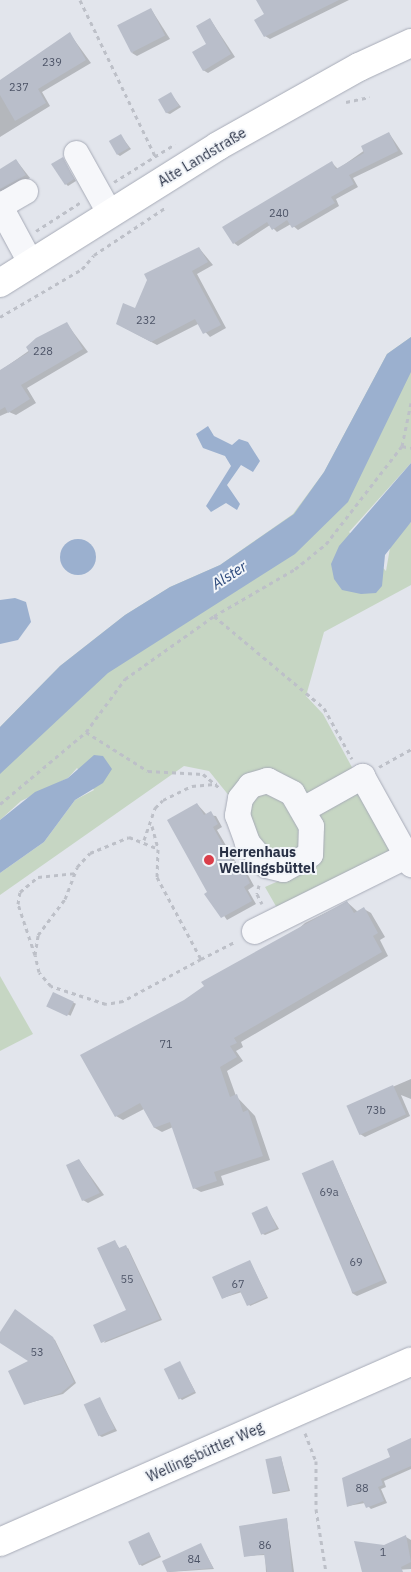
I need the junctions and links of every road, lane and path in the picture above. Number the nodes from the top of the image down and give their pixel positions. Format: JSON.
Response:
{"nodes":[{"id":1,"x":80,"y":0,"type":"edge"},
{"id":2,"x":411,"y":43,"type":"edge"},
{"id":3,"x":76,"y":153,"type":"dead end"},
{"id":4,"x":155,"y":156,"type":"dead end"},
{"id":5,"x":25,"y":191,"type":"dead end"},
{"id":6,"x":110,"y":214,"type":"junction"},
{"id":7,"x":148,"y":222,"type":"dead end"},
{"id":8,"x":31,"y":264,"type":"junction"},
{"id":9,"x":0,"y":283,"type":"edge"},
{"id":10,"x":0,"y":317,"type":"edge"},
{"id":11,"x":411,"y":403,"type":"edge"},
{"id":12,"x":402,"y":446,"type":"junction"},
{"id":13,"x":411,"y":448,"type":"edge"},
{"id":14,"x":214,"y":616,"type":"junction"},
{"id":15,"x":86,"y":732,"type":"junction"},
{"id":16,"x":411,"y":749,"type":"edge"},
{"id":17,"x":362,"y":776,"type":"junction"},
{"id":18,"x":218,"y":784,"type":"junction"},
{"id":19,"x":0,"y":804,"type":"edge"},
{"id":20,"x":303,"y":809,"type":"junction"},
{"id":21,"x":237,"y":815,"type":"junction"},
{"id":22,"x":152,"y":826,"type":"junction"},
{"id":23,"x":144,"y":840,"type":"junction"},
{"id":24,"x":158,"y":849,"type":"junction"},
{"id":25,"x":409,"y":859,"type":"edge"},
{"id":26,"x":275,"y":867,"type":"junction"},
{"id":27,"x":75,"y":873,"type":"junction"},
{"id":28,"x":254,"y":932,"type":"junction"},
{"id":29,"x":35,"y":956,"type":"junction"},
{"id":30,"x":202,"y":960,"type":"junction"},
{"id":31,"x":411,"y":1362,"type":"edge"},
{"id":32,"x":297,"y":1412,"type":"junction"},
{"id":33,"x":0,"y":1542,"type":"edge"},
{"id":34,"x":326,"y":1572,"type":"edge"}],
"edges":[{"from":1,"to":4,"type":"path"},
{"from":2,"to":6,"type":"main road","name":"Alte Landstraße"},
{"from":3,"to":6,"type":"lane"},
{"from":5,"to":8,"type":"lane"},
{"from":6,"to":8,"type":"main road","name":"Alte Landstraße"},
{"from":7,"to":10,"type":"path"},
{"from":8,"to":9,"type":"main road","name":"Alte Landstraße"},
{"from":11,"to":12,"type":"path"},
{"from":12,"to":13,"type":"path"},
{"from":12,"to":14,"type":"path"},
{"from":14,"to":15,"type":"path"},
{"from":14,"to":17,"type":"path"},
{"from":15,"to":18,"type":"path"},
{"from":15,"to":19,"type":"path"},
{"from":16,"to":17,"type":"path"},
{"from":17,"to":20,"type":"lane"},
{"from":17,"to":25,"type":"lane"},
{"from":18,"to":21,"type":"path"},
{"from":18,"to":22,"type":"path"},
{"from":20,"to":21,"type":"lane"},
{"from":20,"to":26,"type":"lane"},
{"from":21,"to":26,"type":"lane"},
{"from":22,"to":23,"type":"path"},
{"from":22,"to":24,"type":"path"},
{"from":23,"to":24,"type":"path"},
{"from":23,"to":27,"type":"path"},
{"from":24,"to":30,"type":"path"},
{"from":25,"to":28,"type":"lane"},
{"from":26,"to":28,"type":"path"},
{"from":27,"to":29,"type":"path"},
{"from":27,"to":29,"type":"path"},
{"from":28,"to":30,"type":"path"},
{"from":29,"to":30,"type":"path"},
{"from":31,"to":32,"type":"main road","name":"Wellingsbüttler Weg"},
{"from":32,"to":33,"type":"main road","name":"Wellingsbüttler Weg"},
{"from":32,"to":34,"type":"path"}]}
